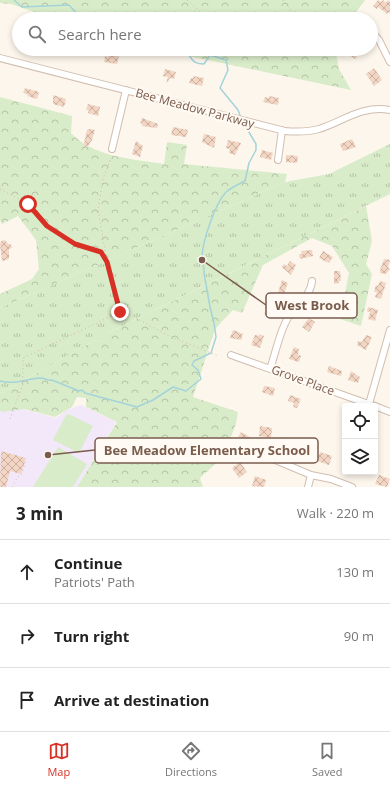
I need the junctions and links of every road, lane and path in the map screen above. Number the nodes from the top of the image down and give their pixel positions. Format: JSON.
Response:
{"nodes":[{"id":1,"x":187,"y":0,"type":"edge"},
{"id":2,"x":283,"y":0,"type":"edge"},
{"id":3,"x":200,"y":12,"type":"edge"},
{"id":4,"x":291,"y":12,"type":"edge"},
{"id":5,"x":378,"y":39,"type":"edge"},
{"id":6,"x":0,"y":58,"type":"edge"},
{"id":7,"x":390,"y":62,"type":"edge"},
{"id":8,"x":126,"y":90,"type":"junction"},
{"id":9,"x":390,"y":110,"type":"edge"},
{"id":10,"x":282,"y":130,"type":"junction"},
{"id":11,"x":112,"y":149,"type":"dead end"},
{"id":12,"x":111,"y":158,"type":"dead end"},
{"id":13,"x":278,"y":160,"type":"dead end"},
{"id":14,"x":0,"y":189,"type":"edge"},
{"id":15,"x":107,"y":262,"type":"junction"},
{"id":16,"x":312,"y":281,"type":"dead end"},
{"id":17,"x":120,"y":312,"type":"junction"},
{"id":18,"x":390,"y":330,"type":"edge"},
{"id":19,"x":231,"y":355,"type":"dead end"},
{"id":20,"x":218,"y":356,"type":"dead end"},
{"id":21,"x":270,"y":368,"type":"junction"},
{"id":22,"x":365,"y":403,"type":"edge"},
{"id":23,"x":374,"y":403,"type":"edge"},
{"id":24,"x":378,"y":408,"type":"edge"},
{"id":25,"x":390,"y":412,"type":"edge"},
{"id":26,"x":10,"y":419,"type":"dead end"},
{"id":27,"x":263,"y":459,"type":"dead end"},
{"id":28,"x":26,"y":460,"type":"dead end"},
{"id":29,"x":312,"y":475,"type":"junction"},
{"id":30,"x":12,"y":487,"type":"edge"},
{"id":31,"x":308,"y":487,"type":"edge"},
{"id":32,"x":352,"y":487,"type":"edge"}],
"edges":[{"from":1,"to":3,"type":"path"},
{"from":2,"to":4,"type":"path"},
{"from":5,"to":7,"type":"street"},
{"from":6,"to":8,"type":"street","name":"Bee Meadow Parkway"},
{"from":8,"to":10,"type":"street","name":"Bee Meadow Parkway"},
{"from":8,"to":11,"type":"street"},
{"from":9,"to":10,"type":"street","name":"Bee Meadow Parkway"},
{"from":10,"to":13,"type":"street"},
{"from":12,"to":15,"type":"path"},
{"from":14,"to":15,"type":"path"},
{"from":15,"to":17,"type":"path"},
{"from":16,"to":21,"type":"street"},
{"from":17,"to":20,"type":"path"},
{"from":17,"to":26,"type":"path"},
{"from":18,"to":23,"type":"street"},
{"from":19,"to":21,"type":"street","name":"Grove Place"},
{"from":21,"to":22,"type":"street","name":"Grove Place"},
{"from":24,"to":25,"type":"street","name":"Grove Place"},
{"from":27,"to":29,"type":"street"},
{"from":28,"to":30,"type":"path"},
{"from":29,"to":31,"type":"street"},
{"from":29,"to":32,"type":"street"}]}
